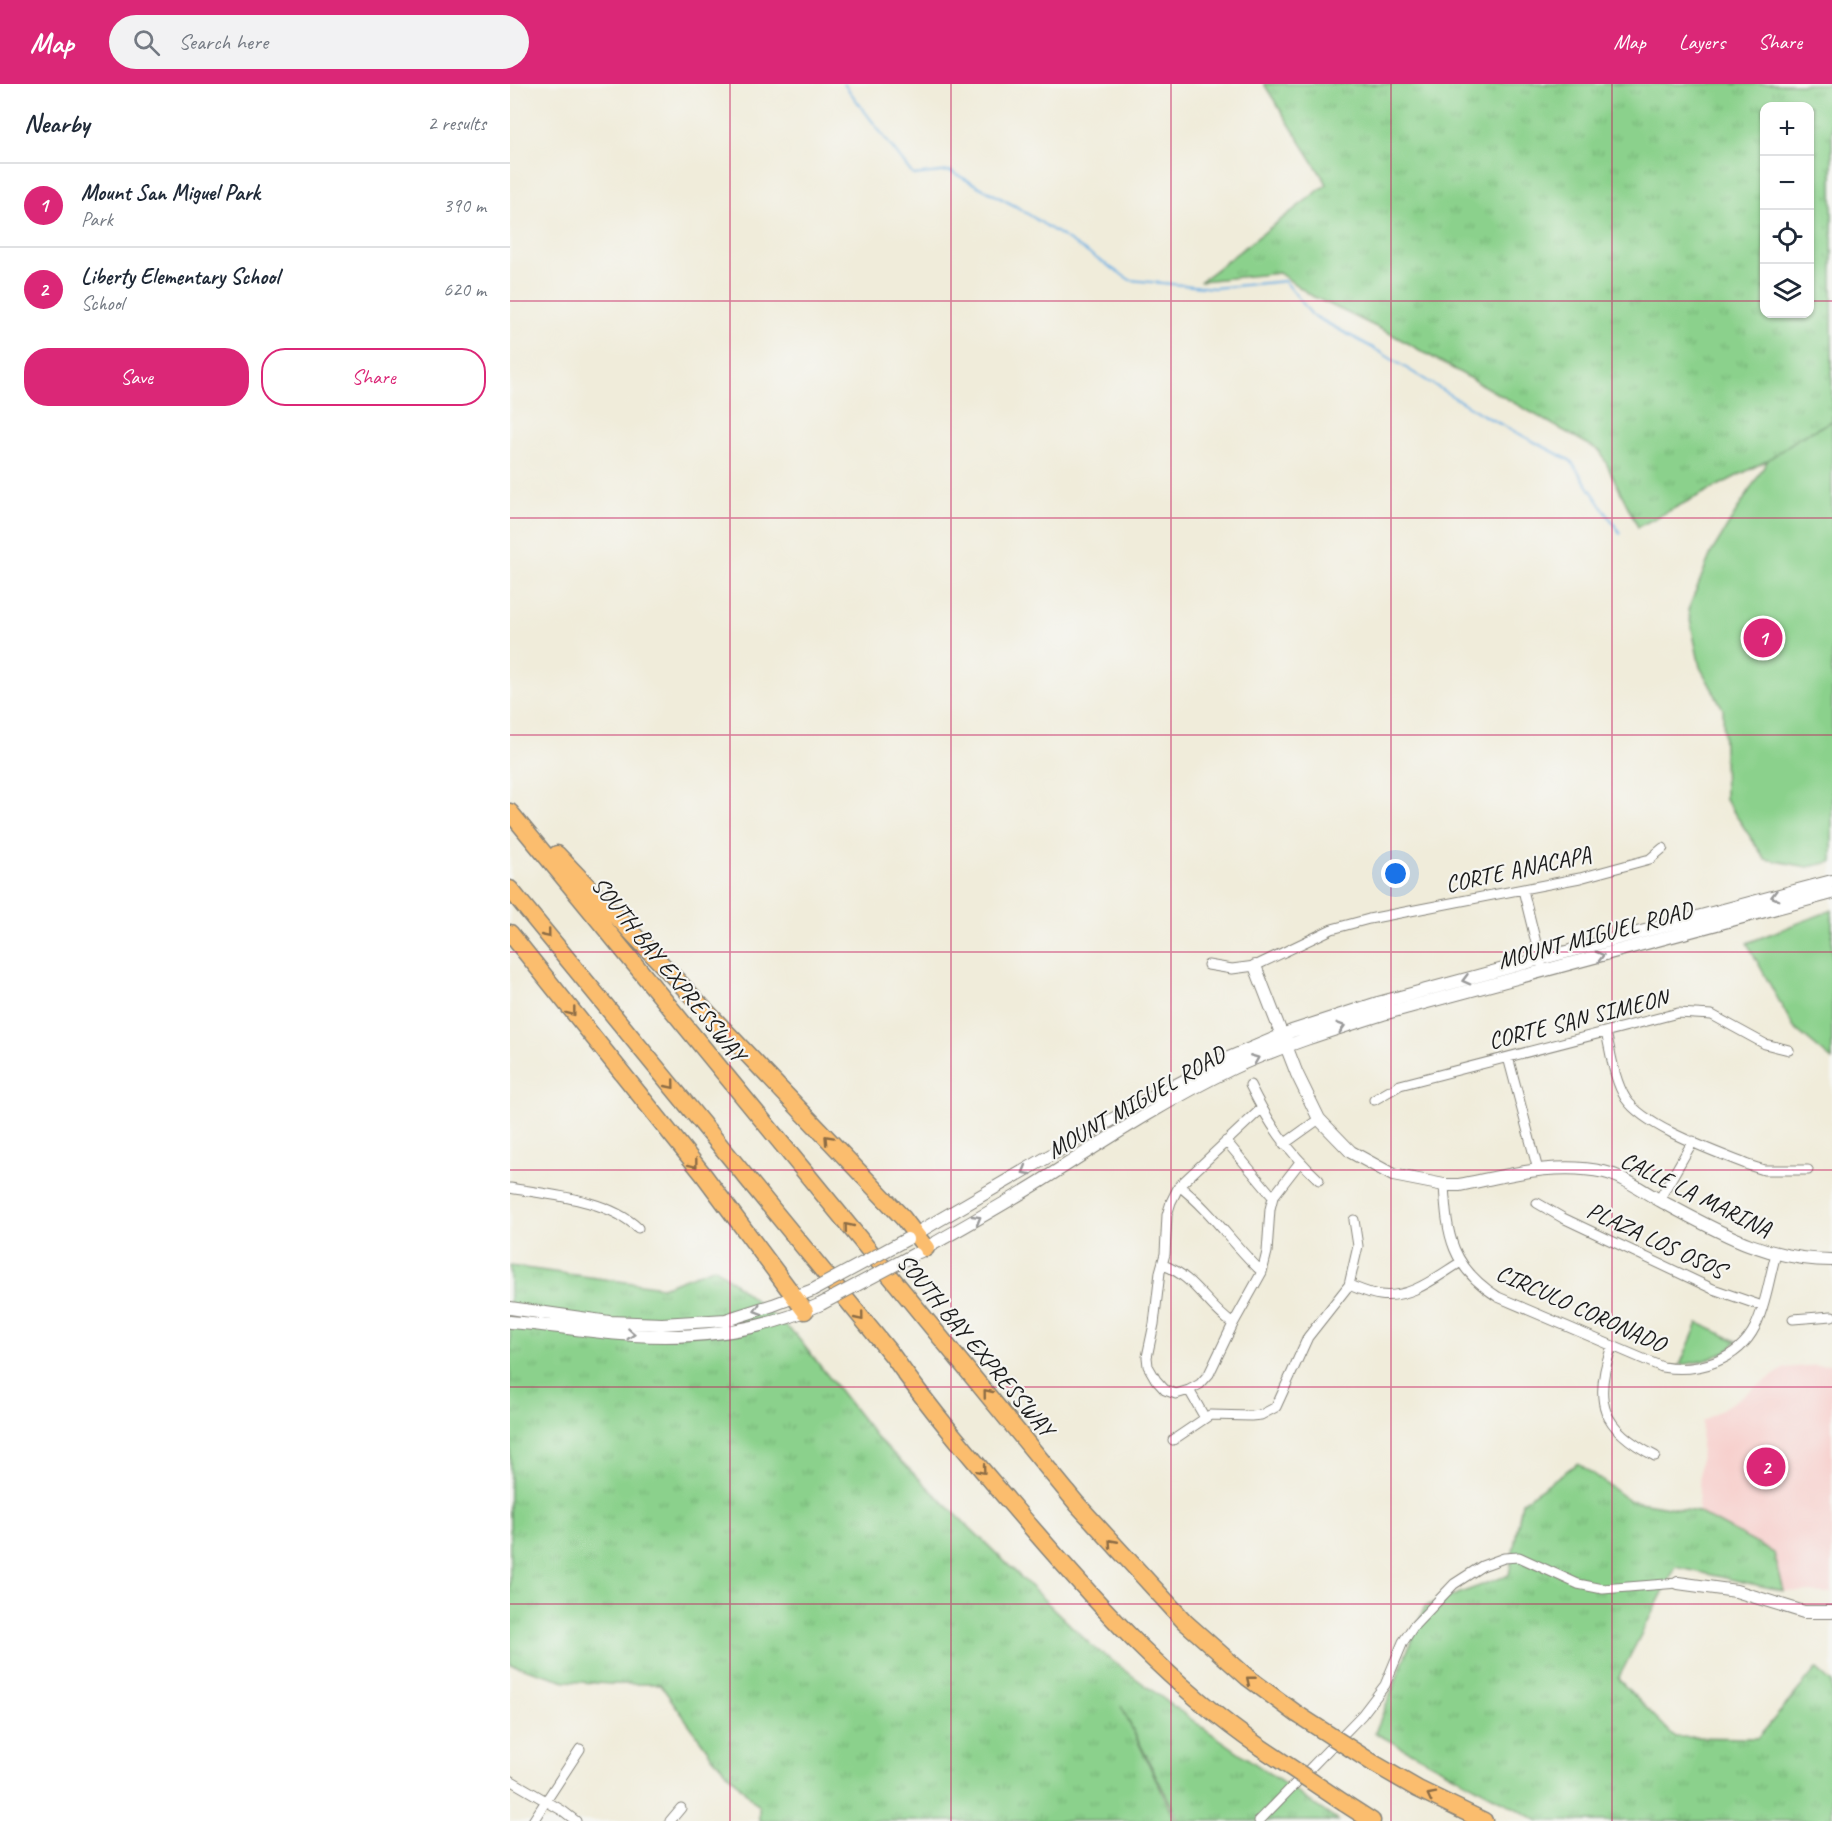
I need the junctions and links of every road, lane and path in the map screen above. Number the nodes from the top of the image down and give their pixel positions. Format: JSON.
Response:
{"nodes":[{"id":1,"x":510,"y":802,"type":"edge"},
{"id":2,"x":510,"y":812,"type":"edge"},
{"id":3,"x":1663,"y":848,"type":"dead end"},
{"id":4,"x":1832,"y":881,"type":"edge"},
{"id":5,"x":510,"y":889,"type":"edge"},
{"id":6,"x":1523,"y":890,"type":"junction"},
{"id":7,"x":1832,"y":893,"type":"edge"},
{"id":8,"x":510,"y":933,"type":"edge"},
{"id":9,"x":1540,"y":958,"type":"junction"},
{"id":10,"x":1208,"y":965,"type":"dead end"},
{"id":11,"x":1255,"y":966,"type":"junction"},
{"id":12,"x":1544,"y":971,"type":"junction"},
{"id":13,"x":1606,"y":1032,"type":"junction"},
{"id":14,"x":1284,"y":1041,"type":"junction"},
{"id":15,"x":1789,"y":1050,"type":"dead end"},
{"id":16,"x":1508,"y":1057,"type":"junction"},
{"id":17,"x":1250,"y":1085,"type":"dead end"},
{"id":18,"x":1374,"y":1100,"type":"dead end"},
{"id":19,"x":1261,"y":1109,"type":"junction"},
{"id":20,"x":1319,"y":1119,"type":"junction"},
{"id":21,"x":1227,"y":1141,"type":"junction"},
{"id":22,"x":1693,"y":1141,"type":"junction"},
{"id":23,"x":1284,"y":1144,"type":"junction"},
{"id":24,"x":1300,"y":1162,"type":"junction"},
{"id":25,"x":1538,"y":1170,"type":"junction"},
{"id":26,"x":1808,"y":1170,"type":"dead end"},
{"id":27,"x":1318,"y":1180,"type":"dead end"},
{"id":28,"x":1444,"y":1185,"type":"junction"},
{"id":29,"x":1179,"y":1186,"type":"junction"},
{"id":30,"x":510,"y":1188,"type":"edge"},
{"id":31,"x":1274,"y":1197,"type":"junction"},
{"id":32,"x":1659,"y":1200,"type":"junction"},
{"id":33,"x":1537,"y":1203,"type":"dead end"},
{"id":34,"x":1354,"y":1220,"type":"dead end"},
{"id":35,"x":638,"y":1228,"type":"dead end"},
{"id":36,"x":911,"y":1237,"type":"junction"},
{"id":37,"x":921,"y":1251,"type":"junction"},
{"id":38,"x":1776,"y":1254,"type":"junction"},
{"id":39,"x":1832,"y":1260,"type":"edge"},
{"id":40,"x":1461,"y":1262,"type":"junction"},
{"id":41,"x":1163,"y":1265,"type":"junction"},
{"id":42,"x":1262,"y":1272,"type":"junction"},
{"id":43,"x":1349,"y":1285,"type":"junction"},
{"id":44,"x":800,"y":1304,"type":"junction"},
{"id":45,"x":1762,"y":1306,"type":"junction"},
{"id":46,"x":510,"y":1308,"type":"edge"},
{"id":47,"x":1832,"y":1316,"type":"edge"},
{"id":48,"x":1793,"y":1319,"type":"dead end"},
{"id":49,"x":510,"y":1322,"type":"edge"},
{"id":50,"x":1233,"y":1324,"type":"junction"},
{"id":51,"x":1612,"y":1346,"type":"junction"},
{"id":52,"x":1189,"y":1390,"type":"junction"},
{"id":53,"x":1205,"y":1418,"type":"junction"},
{"id":54,"x":1173,"y":1440,"type":"dead end"},
{"id":55,"x":1655,"y":1456,"type":"dead end"},
{"id":56,"x":1678,"y":1584,"type":"joint"},
{"id":57,"x":1832,"y":1612,"type":"edge"},
{"id":58,"x":579,"y":1749,"type":"dead end"},
{"id":59,"x":510,"y":1780,"type":"edge"},
{"id":60,"x":547,"y":1801,"type":"junction"},
{"id":61,"x":681,"y":1808,"type":"dead end"},
{"id":62,"x":533,"y":1821,"type":"edge"},
{"id":63,"x":576,"y":1821,"type":"edge"},
{"id":64,"x":670,"y":1821,"type":"edge"},
{"id":65,"x":1259,"y":1821,"type":"edge"},
{"id":66,"x":1372,"y":1821,"type":"edge"},
{"id":67,"x":1484,"y":1821,"type":"edge"}],
"edges":[{"from":36,"to":1,"type":"highway","one_way":true},
{"from":67,"to":2,"type":"highway","name":"SOUTH BAY EXPRESSWAY","one_way":true,"bridge":true},
{"from":3,"to":6,"type":"street","name":"CORTE ANACAPA"},
{"from":4,"to":9,"type":"street","name":"MOUNT MIGUEL ROAD","one_way":true},
{"from":5,"to":66,"type":"highway","one_way":true,"bridge":true},
{"from":6,"to":9,"type":"street"},
{"from":6,"to":11,"type":"street","name":"CORTE ANACAPA"},
{"from":12,"to":7,"type":"street","name":"MOUNT MIGUEL ROAD","one_way":true},
{"from":8,"to":44,"type":"highway","one_way":true},
{"from":9,"to":12,"type":"street"},
{"from":9,"to":14,"type":"street","name":"MOUNT MIGUEL ROAD","one_way":true},
{"from":10,"to":11,"type":"street","name":"CORTE ANACAPA"},
{"from":11,"to":14,"type":"street","name":"CALLE LA MARINA"},
{"from":14,"to":12,"type":"street","name":"MOUNT MIGUEL ROAD","one_way":true},
{"from":13,"to":15,"type":"street","name":"CORTE SAN SIMEON"},
{"from":13,"to":16,"type":"street","name":"CORTE SAN SIMEON"},
{"from":13,"to":22,"type":"street"},
{"from":14,"to":20,"type":"street","name":"CALLE LA MARINA"},
{"from":14,"to":36,"type":"street","name":"MOUNT MIGUEL ROAD","one_way":true},
{"from":37,"to":14,"type":"street","name":"MOUNT MIGUEL ROAD","one_way":true},
{"from":16,"to":18,"type":"street","name":"CORTE SAN SIMEON"},
{"from":16,"to":25,"type":"street"},
{"from":17,"to":19,"type":"street"},
{"from":19,"to":21,"type":"street"},
{"from":19,"to":23,"type":"street"},
{"from":20,"to":23,"type":"street"},
{"from":20,"to":28,"type":"street","name":"CALLE LA MARINA"},
{"from":21,"to":29,"type":"street"},
{"from":21,"to":31,"type":"street"},
{"from":22,"to":26,"type":"street"},
{"from":22,"to":32,"type":"street"},
{"from":23,"to":24,"type":"street"},
{"from":24,"to":27,"type":"street"},
{"from":24,"to":31,"type":"street"},
{"from":25,"to":28,"type":"street","name":"CALLE LA MARINA"},
{"from":25,"to":32,"type":"street","name":"CALLE LA MARINA"},
{"from":28,"to":40,"type":"street","name":"CIRCULO CORONADO"},
{"from":29,"to":41,"type":"street"},
{"from":29,"to":42,"type":"street"},
{"from":30,"to":35,"type":"street"},
{"from":31,"to":42,"type":"street"},
{"from":32,"to":38,"type":"street","name":"CALLE LA MARINA"},
{"from":33,"to":45,"type":"street","name":"PLAZA LOS OSOS"},
{"from":34,"to":43,"type":"street"},
{"from":36,"to":37,"type":"highway"},
{"from":36,"to":44,"type":"street","name":"MOUNT MIGUEL ROAD","bridge":true},
{"from":37,"to":44,"type":"street","name":"MOUNT MIGUEL ROAD","bridge":true},
{"from":38,"to":39,"type":"street","name":"CALLE LA MARINA"},
{"from":38,"to":45,"type":"street","name":"CIRCULO CORONADO"},
{"from":40,"to":43,"type":"street"},
{"from":40,"to":51,"type":"street","name":"CIRCULO CORONADO"},
{"from":41,"to":50,"type":"street"},
{"from":41,"to":52,"type":"street"},
{"from":42,"to":50,"type":"street"},
{"from":43,"to":53,"type":"street"},
{"from":44,"to":46,"type":"street","name":"MOUNT MIGUEL ROAD","one_way":true},
{"from":49,"to":44,"type":"street","name":"MOUNT MIGUEL ROAD","one_way":true},
{"from":45,"to":51,"type":"street","name":"CIRCULO CORONADO"},
{"from":47,"to":48,"type":"street"},
{"from":50,"to":52,"type":"street"},
{"from":51,"to":55,"type":"street"},
{"from":52,"to":53,"type":"street"},
{"from":53,"to":54,"type":"street"},
{"from":56,"to":57,"type":"street"},
{"from":56,"to":65,"type":"street"},
{"from":58,"to":60,"type":"street"},
{"from":59,"to":60,"type":"street"},
{"from":60,"to":62,"type":"street"},
{"from":60,"to":63,"type":"street"},
{"from":61,"to":64,"type":"street"}]}
